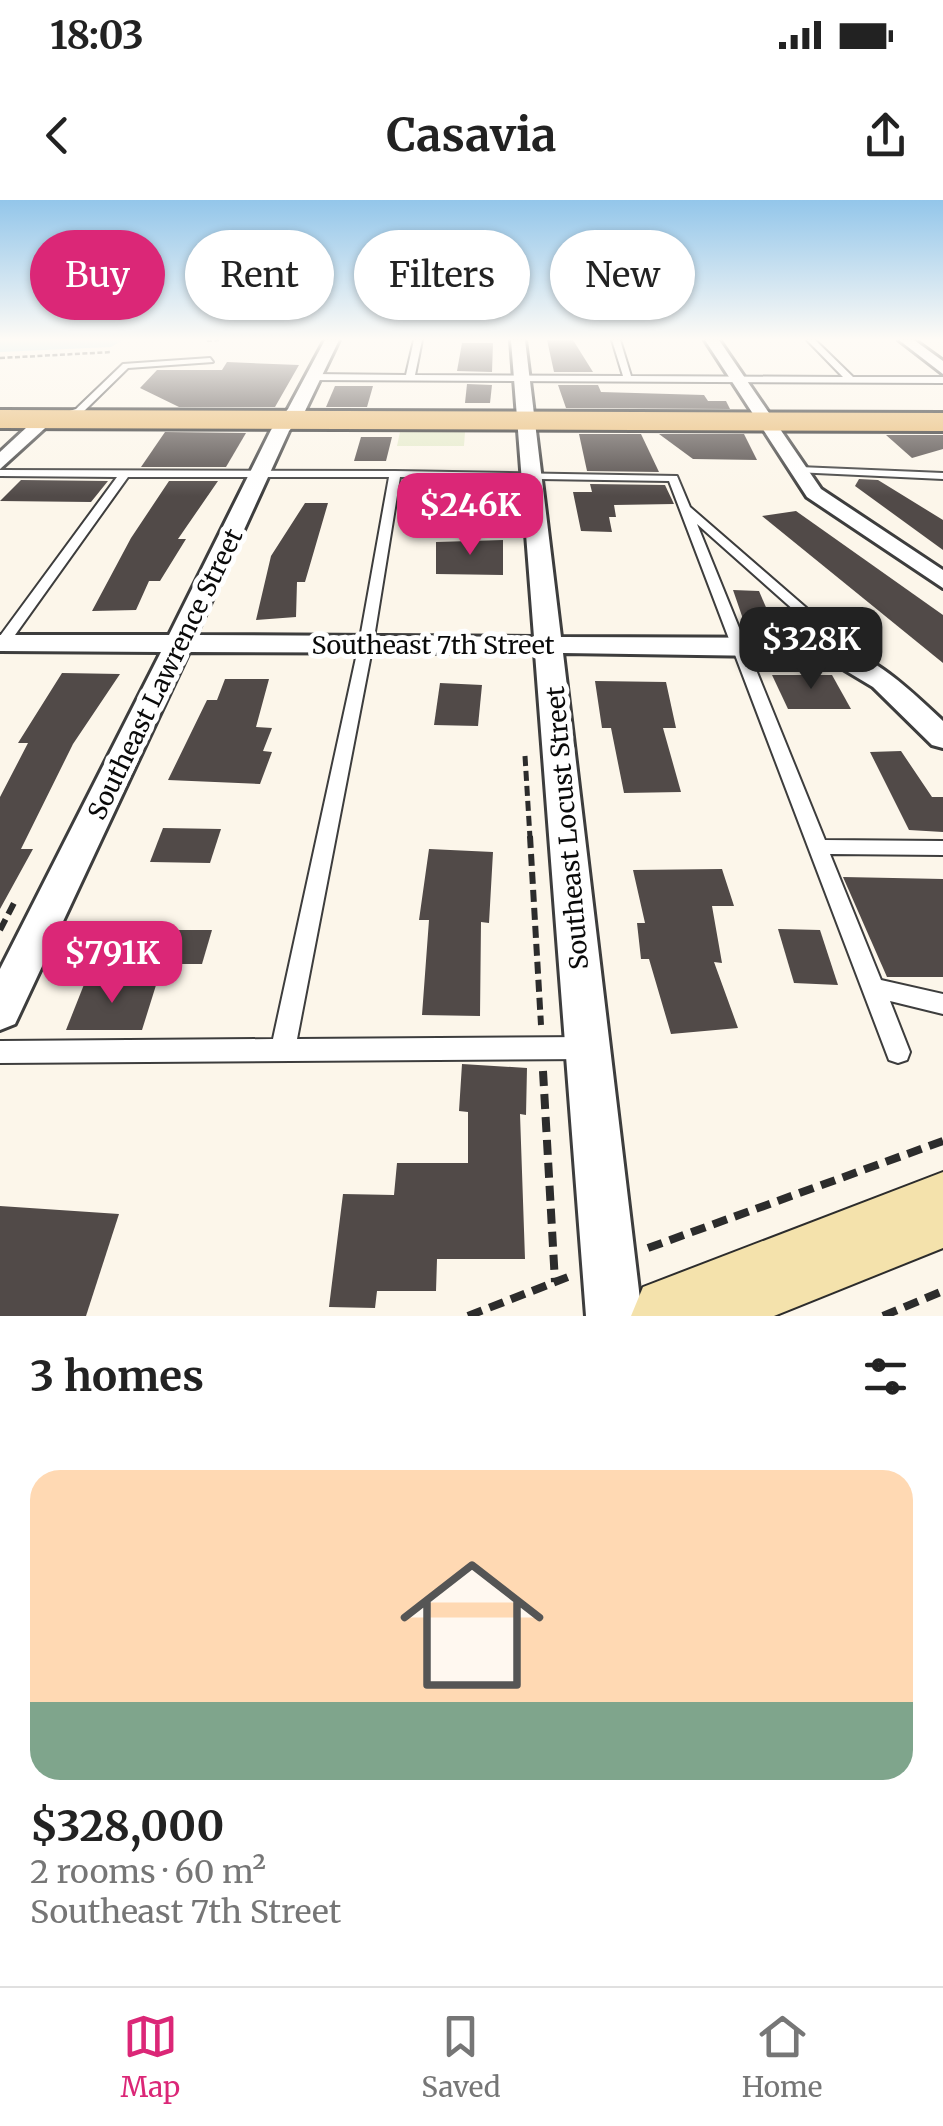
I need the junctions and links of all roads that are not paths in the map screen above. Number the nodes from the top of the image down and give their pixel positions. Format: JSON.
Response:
{"nodes":[{"id":1,"x":99,"y":392,"type":"edge"},
{"id":2,"x":304,"y":392,"type":"edge"},
{"id":3,"x":521,"y":392,"type":"edge"},
{"id":4,"x":746,"y":392,"type":"edge"},
{"id":5,"x":0,"y":419,"type":"edge"},
{"id":6,"x":46,"y":420,"type":"junction"},
{"id":7,"x":288,"y":420,"type":"junction"},
{"id":8,"x":524,"y":421,"type":"junction"},
{"id":9,"x":768,"y":422,"type":"junction"},
{"id":10,"x":943,"y":422,"type":"edge"},
{"id":11,"x":0,"y":463,"type":"edge"},
{"id":12,"x":799,"y":470,"type":"junction"},
{"id":13,"x":126,"y":473,"type":"junction"},
{"id":14,"x":261,"y":473,"type":"junction"},
{"id":15,"x":0,"y":474,"type":"edge"},
{"id":16,"x":395,"y":474,"type":"junction"},
{"id":17,"x":532,"y":474,"type":"junction"},
{"id":18,"x":940,"y":478,"type":"edge"},
{"id":19,"x":684,"y":506,"type":"junction"},
{"id":20,"x":943,"y":581,"type":"edge"},
{"id":21,"x":1,"y":644,"type":"edge"},
{"id":22,"x":180,"y":644,"type":"junction"},
{"id":23,"x":366,"y":644,"type":"junction"},
{"id":24,"x":550,"y":645,"type":"junction"},
{"id":25,"x":738,"y":646,"type":"junction"},
{"id":26,"x":863,"y":664,"type":"junction"},
{"id":27,"x":943,"y":738,"type":"edge"},
{"id":28,"x":818,"y":847,"type":"junction"},
{"id":29,"x":943,"y":848,"type":"edge"},
{"id":30,"x":873,"y":988,"type":"junction"},
{"id":31,"x":943,"y":1004,"type":"edge"},
{"id":32,"x":0,"y":1011,"type":"edge"},
{"id":33,"x":588,"y":1048,"type":"junction"},
{"id":34,"x":283,"y":1050,"type":"junction"},
{"id":35,"x":0,"y":1052,"type":"edge"},
{"id":36,"x":898,"y":1052,"type":"dead end"},
{"id":37,"x":943,"y":1210,"type":"edge"},
{"id":38,"x":614,"y":1316,"type":"edge"},
{"id":39,"x":672,"y":1316,"type":"edge"}],
"edges":[{"from":1,"to":6,"type":"lane"},
{"from":2,"to":7,"type":"street","name":"Southeast Lawrence Street"},
{"from":3,"to":8,"type":"street","name":"Southeast Locust Street"},
{"from":4,"to":9,"type":"street"},
{"from":5,"to":6,"type":"main road"},
{"from":6,"to":7,"type":"main road"},
{"from":6,"to":11,"type":"street"},
{"from":7,"to":8,"type":"main road"},
{"from":7,"to":14,"type":"street","name":"Southeast Lawrence Street"},
{"from":8,"to":9,"type":"main road"},
{"from":8,"to":17,"type":"street","name":"Southeast Locust Street"},
{"from":9,"to":10,"type":"main road"},
{"from":9,"to":12,"type":"street"},
{"from":12,"to":18,"type":"lane"},
{"from":12,"to":20,"type":"street"},
{"from":13,"to":14,"type":"lane"},
{"from":13,"to":15,"type":"lane"},
{"from":13,"to":21,"type":"lane"},
{"from":14,"to":16,"type":"lane"},
{"from":14,"to":22,"type":"street","name":"Southeast Lawrence Street"},
{"from":16,"to":17,"type":"lane"},
{"from":16,"to":23,"type":"lane"},
{"from":17,"to":19,"type":"lane"},
{"from":17,"to":24,"type":"street","name":"Southeast Locust Street"},
{"from":19,"to":25,"type":"lane"},
{"from":19,"to":26,"type":"lane"},
{"from":21,"to":22,"type":"street","name":"Southeast 7th Street"},
{"from":22,"to":23,"type":"street","name":"Southeast 7th Street"},
{"from":22,"to":32,"type":"street","name":"Southeast Lawrence Street"},
{"from":23,"to":24,"type":"street","name":"Southeast 7th Street"},
{"from":23,"to":34,"type":"lane"},
{"from":24,"to":25,"type":"street","name":"Southeast 7th Street"},
{"from":24,"to":33,"type":"street","name":"Southeast Locust Street"},
{"from":25,"to":26,"type":"street","name":"Southeast 7th Street"},
{"from":25,"to":28,"type":"lane"},
{"from":26,"to":27,"type":"street"},
{"from":28,"to":29,"type":"lane"},
{"from":28,"to":30,"type":"lane"},
{"from":30,"to":31,"type":"lane"},
{"from":30,"to":36,"type":"lane"},
{"from":33,"to":34,"type":"lane"},
{"from":33,"to":38,"type":"street","name":"Southeast Locust Street"},
{"from":34,"to":35,"type":"lane"},
{"from":37,"to":39,"type":"main road"}]}
